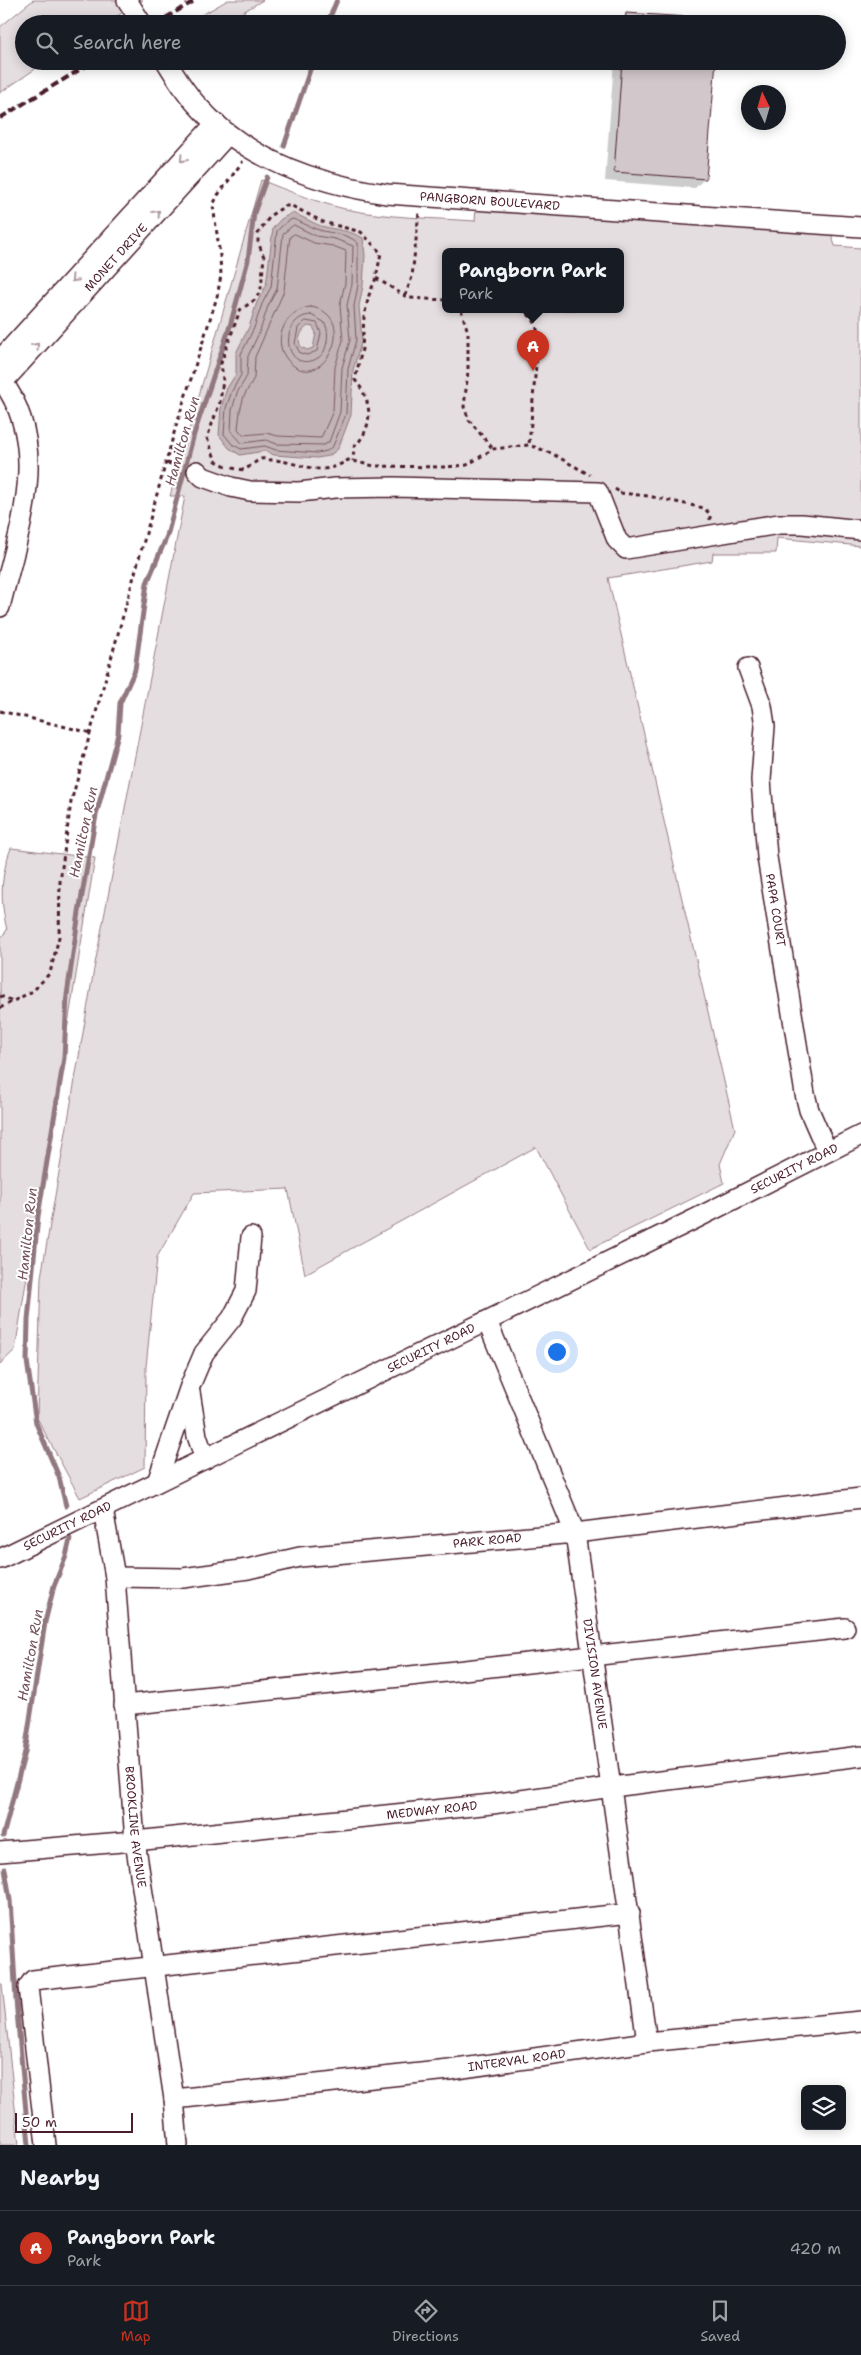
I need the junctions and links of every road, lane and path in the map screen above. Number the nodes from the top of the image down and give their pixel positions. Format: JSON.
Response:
{"nodes":[{"id":1,"x":127,"y":0,"type":"edge"},
{"id":2,"x":136,"y":15,"type":"edge"},
{"id":3,"x":172,"y":70,"type":"edge"},
{"id":4,"x":222,"y":128,"type":"junction"},
{"id":5,"x":252,"y":148,"type":"junction"},
{"id":6,"x":419,"y":212,"type":"dead end"},
{"id":7,"x":861,"y":227,"type":"edge"},
{"id":8,"x":376,"y":278,"type":"junction"},
{"id":9,"x":405,"y":296,"type":"junction"},
{"id":10,"x":442,"y":300,"type":"edge"},
{"id":11,"x":462,"y":313,"type":"edge"},
{"id":12,"x":528,"y":313,"type":"edge"},
{"id":13,"x":0,"y":360,"type":"edge"},
{"id":14,"x":2,"y":380,"type":"edge"},
{"id":15,"x":529,"y":445,"type":"junction"},
{"id":16,"x":493,"y":449,"type":"junction"},
{"id":17,"x":353,"y":461,"type":"junction"},
{"id":18,"x":167,"y":462,"type":"junction"},
{"id":19,"x":172,"y":464,"type":"dead end"},
{"id":20,"x":197,"y":471,"type":"dead end"},
{"id":21,"x":601,"y":485,"type":"junction"},
{"id":22,"x":622,"y":494,"type":"junction"},
{"id":23,"x":861,"y":530,"type":"edge"},
{"id":24,"x":712,"y":535,"type":"junction"},
{"id":25,"x":0,"y":606,"type":"edge"},
{"id":26,"x":748,"y":668,"type":"dead end"},
{"id":27,"x":0,"y":711,"type":"edge"},
{"id":28,"x":91,"y":732,"type":"junction"},
{"id":29,"x":0,"y":996,"type":"edge"},
{"id":30,"x":13,"y":1001,"type":"junction"},
{"id":31,"x":0,"y":1008,"type":"edge"},
{"id":32,"x":861,"y":1135,"type":"edge"},
{"id":33,"x":826,"y":1151,"type":"junction"},
{"id":34,"x":251,"y":1238,"type":"dead end"},
{"id":35,"x":487,"y":1321,"type":"junction"},
{"id":36,"x":190,"y":1386,"type":"junction"},
{"id":37,"x":205,"y":1458,"type":"junction"},
{"id":38,"x":157,"y":1482,"type":"junction"},
{"id":39,"x":861,"y":1498,"type":"edge"},
{"id":40,"x":103,"y":1509,"type":"junction"},
{"id":41,"x":575,"y":1533,"type":"junction"},
{"id":42,"x":0,"y":1559,"type":"edge"},
{"id":43,"x":115,"y":1577,"type":"junction"},
{"id":44,"x":845,"y":1628,"type":"dead end"},
{"id":45,"x":592,"y":1656,"type":"junction"},
{"id":46,"x":124,"y":1705,"type":"junction"},
{"id":47,"x":861,"y":1756,"type":"edge"},
{"id":48,"x":612,"y":1787,"type":"junction"},
{"id":49,"x":135,"y":1841,"type":"junction"},
{"id":50,"x":0,"y":1852,"type":"edge"},
{"id":51,"x":630,"y":1914,"type":"junction"},
{"id":52,"x":154,"y":1967,"type":"junction"},
{"id":53,"x":861,"y":2021,"type":"edge"},
{"id":54,"x":647,"y":2042,"type":"junction"},
{"id":55,"x":174,"y":2098,"type":"junction"},
{"id":56,"x":46,"y":2145,"type":"edge"},
{"id":57,"x":178,"y":2145,"type":"edge"}],
"edges":[{"from":1,"to":2,"type":"street"},
{"from":3,"to":4,"type":"street","name":"PANGBORN BOULEVARD"},
{"from":4,"to":5,"type":"street","name":"PANGBORN BOULEVARD"},
{"from":4,"to":13,"type":"street","name":"MONET DRIVE","one_way":true},
{"from":14,"to":4,"type":"street","name":"MONET DRIVE","one_way":true},
{"from":5,"to":7,"type":"street","name":"PANGBORN BOULEVARD"},
{"from":5,"to":18,"type":"path"},
{"from":6,"to":9,"type":"path"},
{"from":8,"to":9,"type":"path"},
{"from":8,"to":17,"type":"path"},
{"from":8,"to":17,"type":"path"},
{"from":9,"to":10,"type":"path"},
{"from":11,"to":16,"type":"path"},
{"from":12,"to":15,"type":"path"},
{"from":14,"to":25,"type":"street","name":"MONET DRIVE"},
{"from":15,"to":16,"type":"path"},
{"from":15,"to":21,"type":"path"},
{"from":16,"to":17,"type":"path"},
{"from":18,"to":19,"type":"path"},
{"from":18,"to":28,"type":"path"},
{"from":20,"to":21,"type":"street"},
{"from":21,"to":22,"type":"path"},
{"from":21,"to":22,"type":"path"},
{"from":21,"to":24,"type":"street"},
{"from":22,"to":24,"type":"path"},
{"from":23,"to":24,"type":"street"},
{"from":26,"to":33,"type":"street","name":"PAPA COURT"},
{"from":27,"to":28,"type":"path"},
{"from":28,"to":30,"type":"path"},
{"from":29,"to":30,"type":"path"},
{"from":30,"to":31,"type":"path"},
{"from":32,"to":33,"type":"street","name":"SECURITY ROAD"},
{"from":33,"to":35,"type":"street","name":"SECURITY ROAD"},
{"from":34,"to":36,"type":"street"},
{"from":35,"to":37,"type":"street","name":"SECURITY ROAD"},
{"from":35,"to":41,"type":"street","name":"DIVISION AVENUE"},
{"from":36,"to":37,"type":"street"},
{"from":36,"to":38,"type":"street"},
{"from":37,"to":38,"type":"street","name":"SECURITY ROAD"},
{"from":38,"to":40,"type":"street","name":"SECURITY ROAD"},
{"from":39,"to":41,"type":"street","name":"PARK ROAD"},
{"from":40,"to":42,"type":"street","name":"SECURITY ROAD"},
{"from":40,"to":43,"type":"street","name":"BROOKLINE AVENUE"},
{"from":41,"to":43,"type":"street","name":"PARK ROAD"},
{"from":41,"to":45,"type":"street","name":"DIVISION AVENUE"},
{"from":43,"to":46,"type":"street","name":"BROOKLINE AVENUE"},
{"from":44,"to":45,"type":"street"},
{"from":45,"to":46,"type":"street"},
{"from":45,"to":48,"type":"street","name":"DIVISION AVENUE"},
{"from":46,"to":49,"type":"street","name":"BROOKLINE AVENUE"},
{"from":47,"to":48,"type":"street","name":"MEDWAY ROAD"},
{"from":48,"to":49,"type":"street","name":"MEDWAY ROAD"},
{"from":48,"to":51,"type":"street","name":"DIVISION AVENUE"},
{"from":49,"to":50,"type":"street","name":"MEDWAY ROAD"},
{"from":49,"to":52,"type":"street","name":"BROOKLINE AVENUE"},
{"from":51,"to":52,"type":"street"},
{"from":51,"to":54,"type":"street","name":"DIVISION AVENUE"},
{"from":52,"to":55,"type":"street","name":"BROOKLINE AVENUE"},
{"from":52,"to":56,"type":"street"},
{"from":53,"to":54,"type":"street","name":"INTERVAL ROAD"},
{"from":54,"to":55,"type":"street","name":"INTERVAL ROAD"},
{"from":55,"to":57,"type":"street","name":"BROOKLINE AVENUE"}]}
